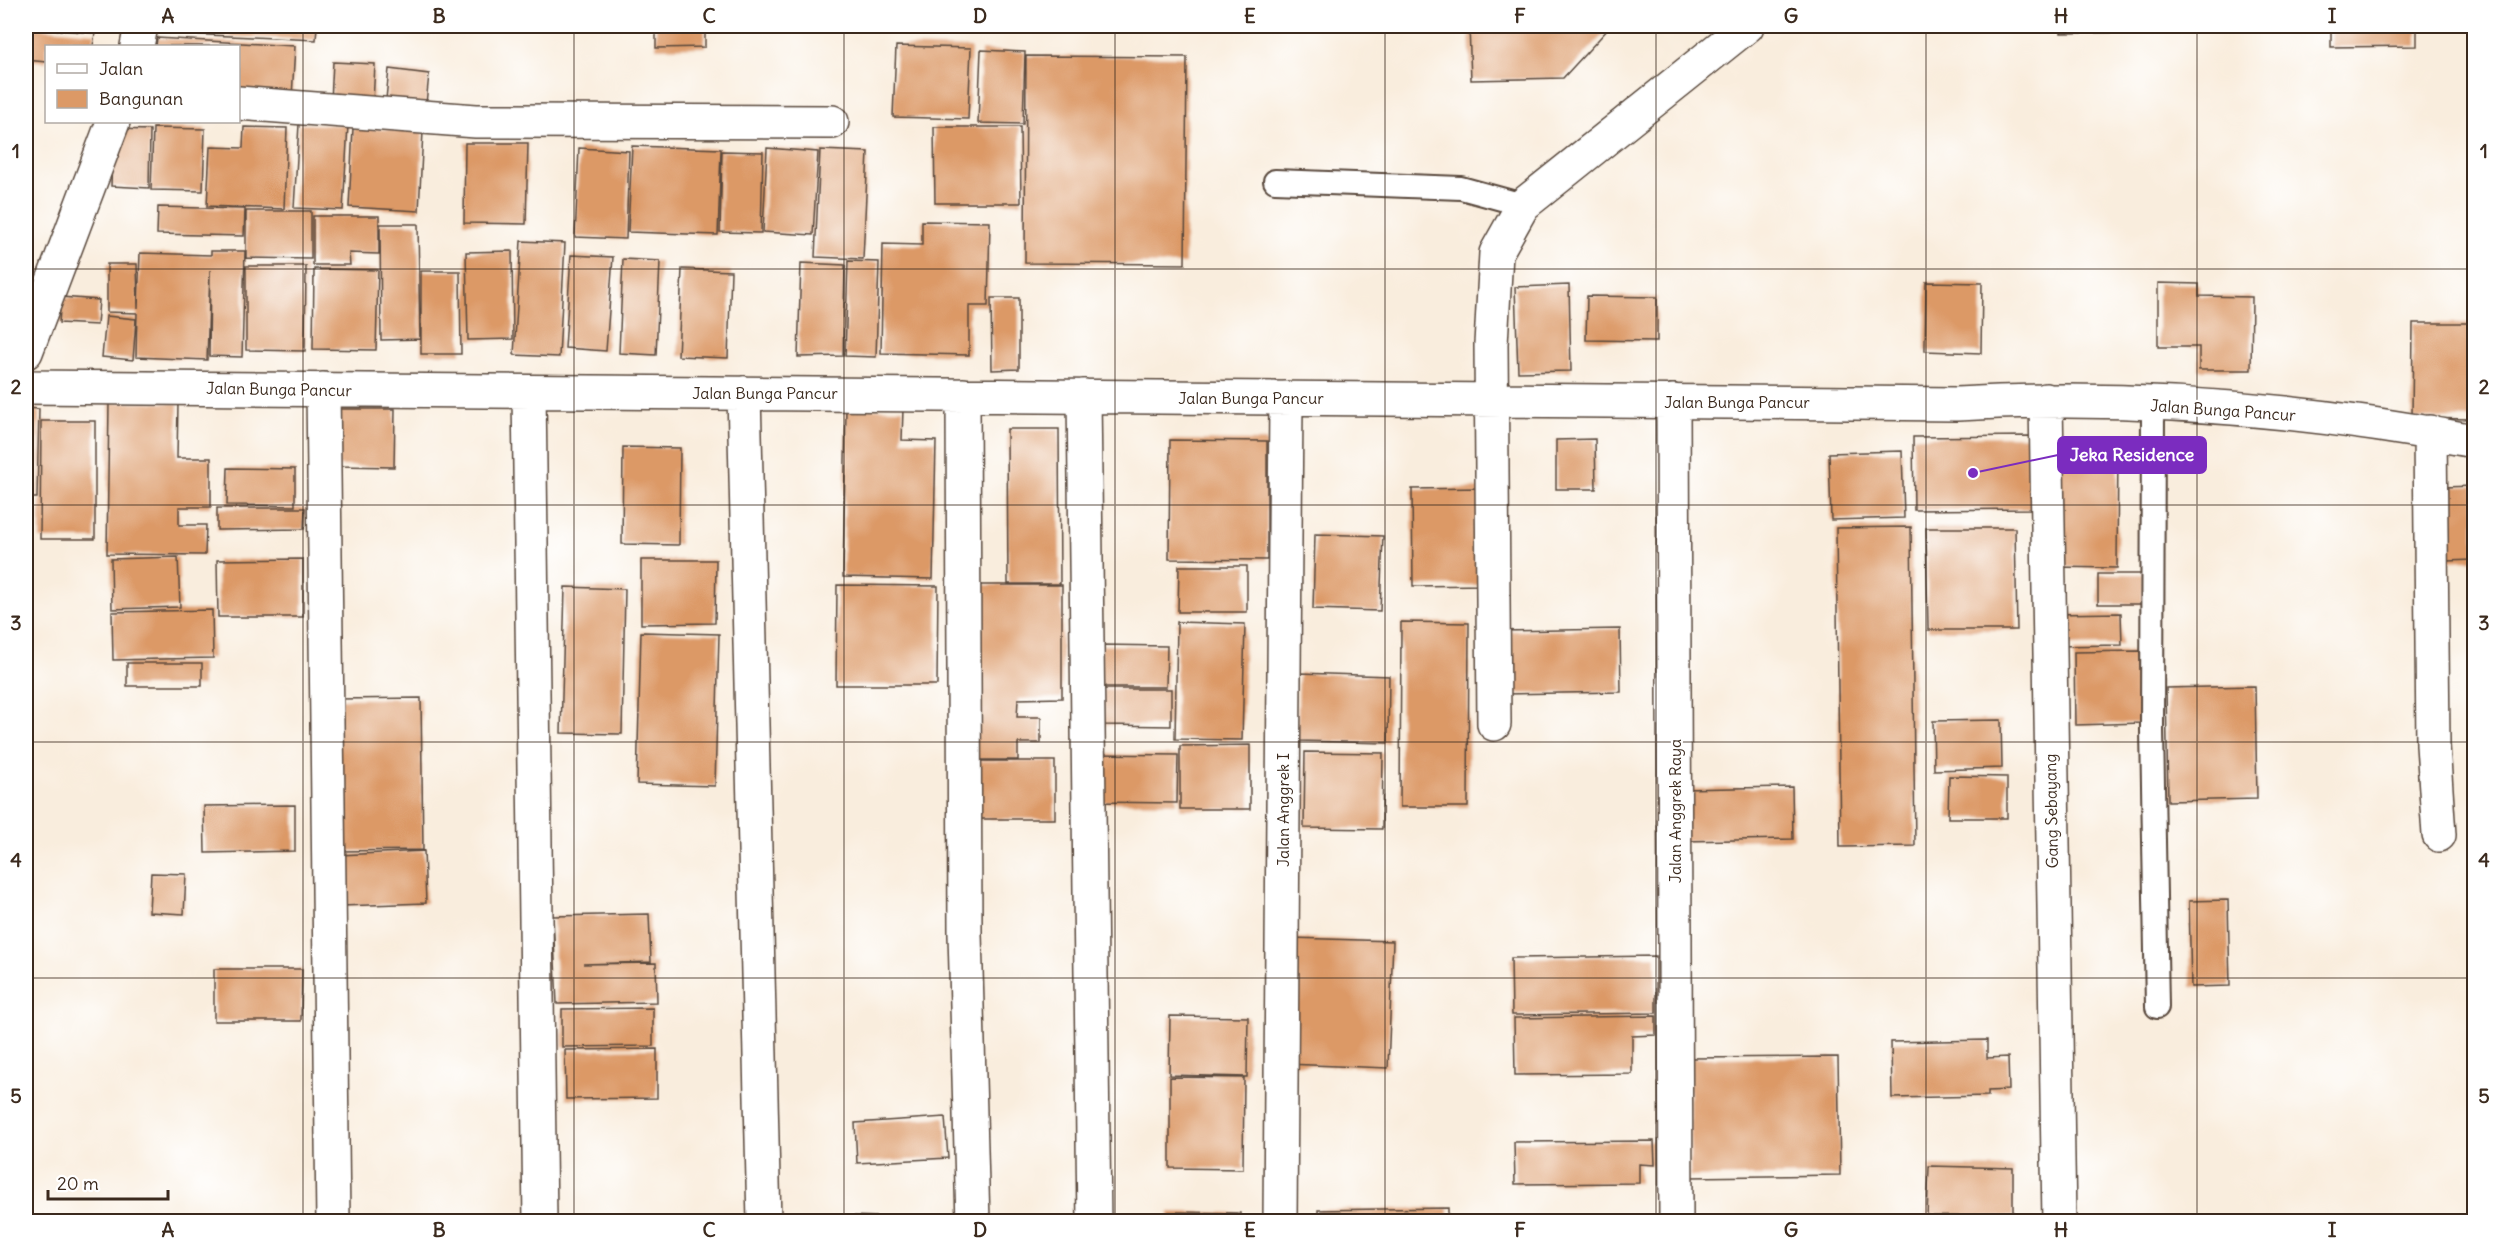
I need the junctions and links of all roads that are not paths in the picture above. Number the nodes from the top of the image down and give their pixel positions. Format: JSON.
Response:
{"nodes":[{"id":1,"x":141,"y":26,"type":"edge"},
{"id":2,"x":1747,"y":26,"type":"edge"},
{"id":3,"x":137,"y":45,"type":"edge"},
{"id":4,"x":240,"y":103,"type":"edge"},
{"id":5,"x":832,"y":122,"type":"dead end"},
{"id":6,"x":113,"y":123,"type":"edge"},
{"id":7,"x":1275,"y":180,"type":"dead end"},
{"id":8,"x":1523,"y":205,"type":"junction"},
{"id":9,"x":26,"y":352,"type":"edge"},
{"id":10,"x":26,"y":387,"type":"edge"},
{"id":11,"x":322,"y":389,"type":"junction"},
{"id":12,"x":529,"y":392,"type":"junction"},
{"id":13,"x":744,"y":393,"type":"junction"},
{"id":14,"x":963,"y":395,"type":"junction"},
{"id":15,"x":1084,"y":396,"type":"junction"},
{"id":16,"x":1286,"y":398,"type":"junction"},
{"id":17,"x":1491,"y":400,"type":"junction"},
{"id":18,"x":2046,"y":400,"type":"junction"},
{"id":19,"x":1673,"y":401,"type":"junction"},
{"id":20,"x":2153,"y":405,"type":"junction"},
{"id":21,"x":2430,"y":432,"type":"junction"},
{"id":22,"x":2475,"y":441,"type":"edge"},
{"id":23,"x":1494,"y":724,"type":"dead end"},
{"id":24,"x":2439,"y":836,"type":"dead end"},
{"id":25,"x":2157,"y":1007,"type":"dead end"},
{"id":26,"x":333,"y":1221,"type":"edge"},
{"id":27,"x":540,"y":1221,"type":"edge"},
{"id":28,"x":764,"y":1221,"type":"edge"},
{"id":29,"x":973,"y":1221,"type":"edge"},
{"id":30,"x":1094,"y":1221,"type":"edge"},
{"id":31,"x":1280,"y":1221,"type":"edge"},
{"id":32,"x":1676,"y":1221,"type":"edge"},
{"id":33,"x":2059,"y":1221,"type":"edge"}],
"edges":[{"from":1,"to":3,"type":"street"},
{"from":2,"to":8,"type":"street"},
{"from":4,"to":5,"type":"street"},
{"from":6,"to":9,"type":"street"},
{"from":7,"to":8,"type":"lane"},
{"from":8,"to":17,"type":"street"},
{"from":10,"to":11,"type":"street","name":"Jalan Bunga Pancur"},
{"from":11,"to":12,"type":"street","name":"Jalan Bunga Pancur"},
{"from":11,"to":26,"type":"street"},
{"from":12,"to":13,"type":"street","name":"Jalan Bunga Pancur"},
{"from":12,"to":27,"type":"street"},
{"from":13,"to":14,"type":"street","name":"Jalan Bunga Pancur"},
{"from":13,"to":28,"type":"street"},
{"from":14,"to":15,"type":"street","name":"Jalan Bunga Pancur"},
{"from":14,"to":29,"type":"street"},
{"from":15,"to":16,"type":"street","name":"Jalan Bunga Pancur"},
{"from":15,"to":30,"type":"street"},
{"from":16,"to":17,"type":"street","name":"Jalan Bunga Pancur"},
{"from":16,"to":31,"type":"street","name":"Jalan Anggrek I"},
{"from":17,"to":19,"type":"street","name":"Jalan Bunga Pancur"},
{"from":17,"to":23,"type":"street"},
{"from":18,"to":19,"type":"street","name":"Jalan Bunga Pancur"},
{"from":18,"to":20,"type":"street","name":"Jalan Bunga Pancur"},
{"from":18,"to":33,"type":"street","name":"Gang Sebayang"},
{"from":19,"to":32,"type":"street","name":"Jalan Anggrek Raya"},
{"from":20,"to":21,"type":"street","name":"Jalan Bunga Pancur"},
{"from":20,"to":25,"type":"lane"},
{"from":21,"to":22,"type":"street","name":"Jalan Bunga Pancur"},
{"from":21,"to":24,"type":"street"}]}
